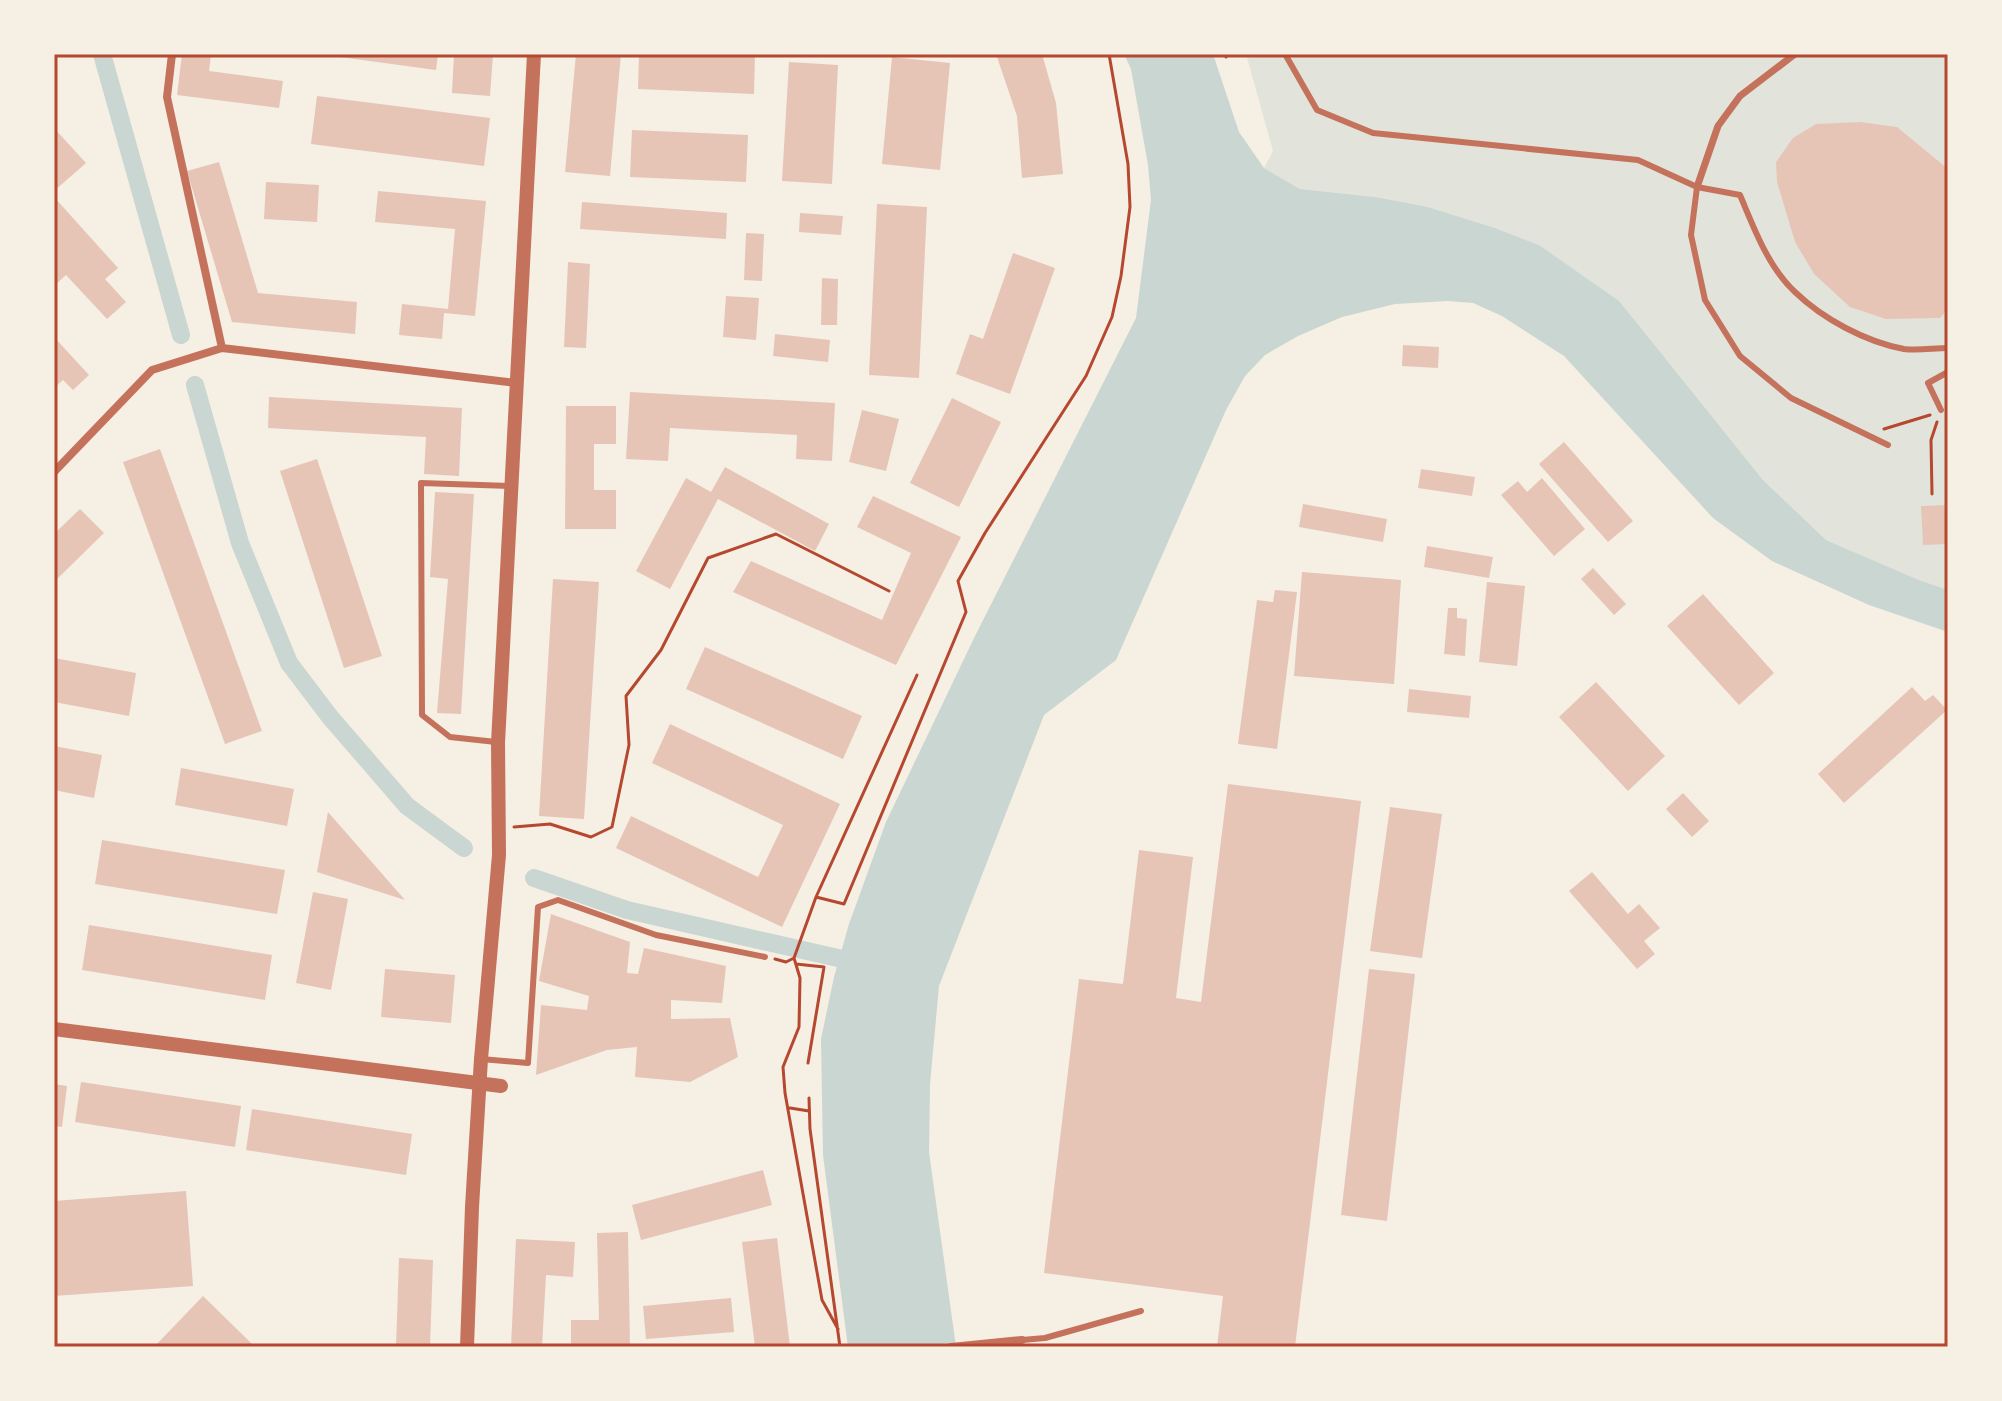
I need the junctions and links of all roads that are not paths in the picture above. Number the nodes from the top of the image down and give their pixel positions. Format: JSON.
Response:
{"nodes":[{"id":1,"x":172,"y":54,"type":"edge"},
{"id":2,"x":534,"y":54,"type":"edge"},
{"id":3,"x":1285,"y":54,"type":"edge"},
{"id":4,"x":1795,"y":54,"type":"edge"},
{"id":5,"x":1697,"y":187,"type":"junction"},
{"id":6,"x":222,"y":348,"type":"junction"},
{"id":7,"x":1948,"y":348,"type":"edge"},
{"id":8,"x":1948,"y":372,"type":"edge"},
{"id":9,"x":517,"y":383,"type":"junction"},
{"id":10,"x":1941,"y":410,"type":"road end"},
{"id":11,"x":1888,"y":445,"type":"dead end"},
{"id":12,"x":54,"y":472,"type":"edge"},
{"id":13,"x":512,"y":486,"type":"junction"},
{"id":14,"x":498,"y":743,"type":"junction"},
{"id":15,"x":765,"y":957,"type":"road end"},
{"id":16,"x":54,"y":1029,"type":"edge"},
{"id":17,"x":481,"y":1059,"type":"junction"},
{"id":18,"x":480,"y":1083,"type":"junction"},
{"id":19,"x":501,"y":1086,"type":"dead end"},
{"id":20,"x":1141,"y":1311,"type":"dead end"},
{"id":21,"x":1022,"y":1340,"type":"joint"},
{"id":22,"x":467,"y":1347,"type":"edge"},
{"id":23,"x":951,"y":1347,"type":"edge"}],
"edges":[{"from":1,"to":6,"type":"street"},
{"from":2,"to":9,"type":"street"},
{"from":3,"to":5,"type":"lane"},
{"from":4,"to":5,"type":"street"},
{"from":5,"to":7,"type":"lane"},
{"from":5,"to":11,"type":"lane"},
{"from":6,"to":9,"type":"street"},
{"from":6,"to":12,"type":"street"},
{"from":8,"to":10,"type":"lane"},
{"from":9,"to":13,"type":"street"},
{"from":13,"to":14,"type":"street"},
{"from":13,"to":14,"type":"lane"},
{"from":14,"to":17,"type":"street"},
{"from":15,"to":17,"type":"lane"},
{"from":16,"to":18,"type":"street"},
{"from":17,"to":18,"type":"street"},
{"from":18,"to":19,"type":"street"},
{"from":18,"to":22,"type":"street"},
{"from":20,"to":21,"type":"lane"},
{"from":21,"to":23,"type":"street"}]}
